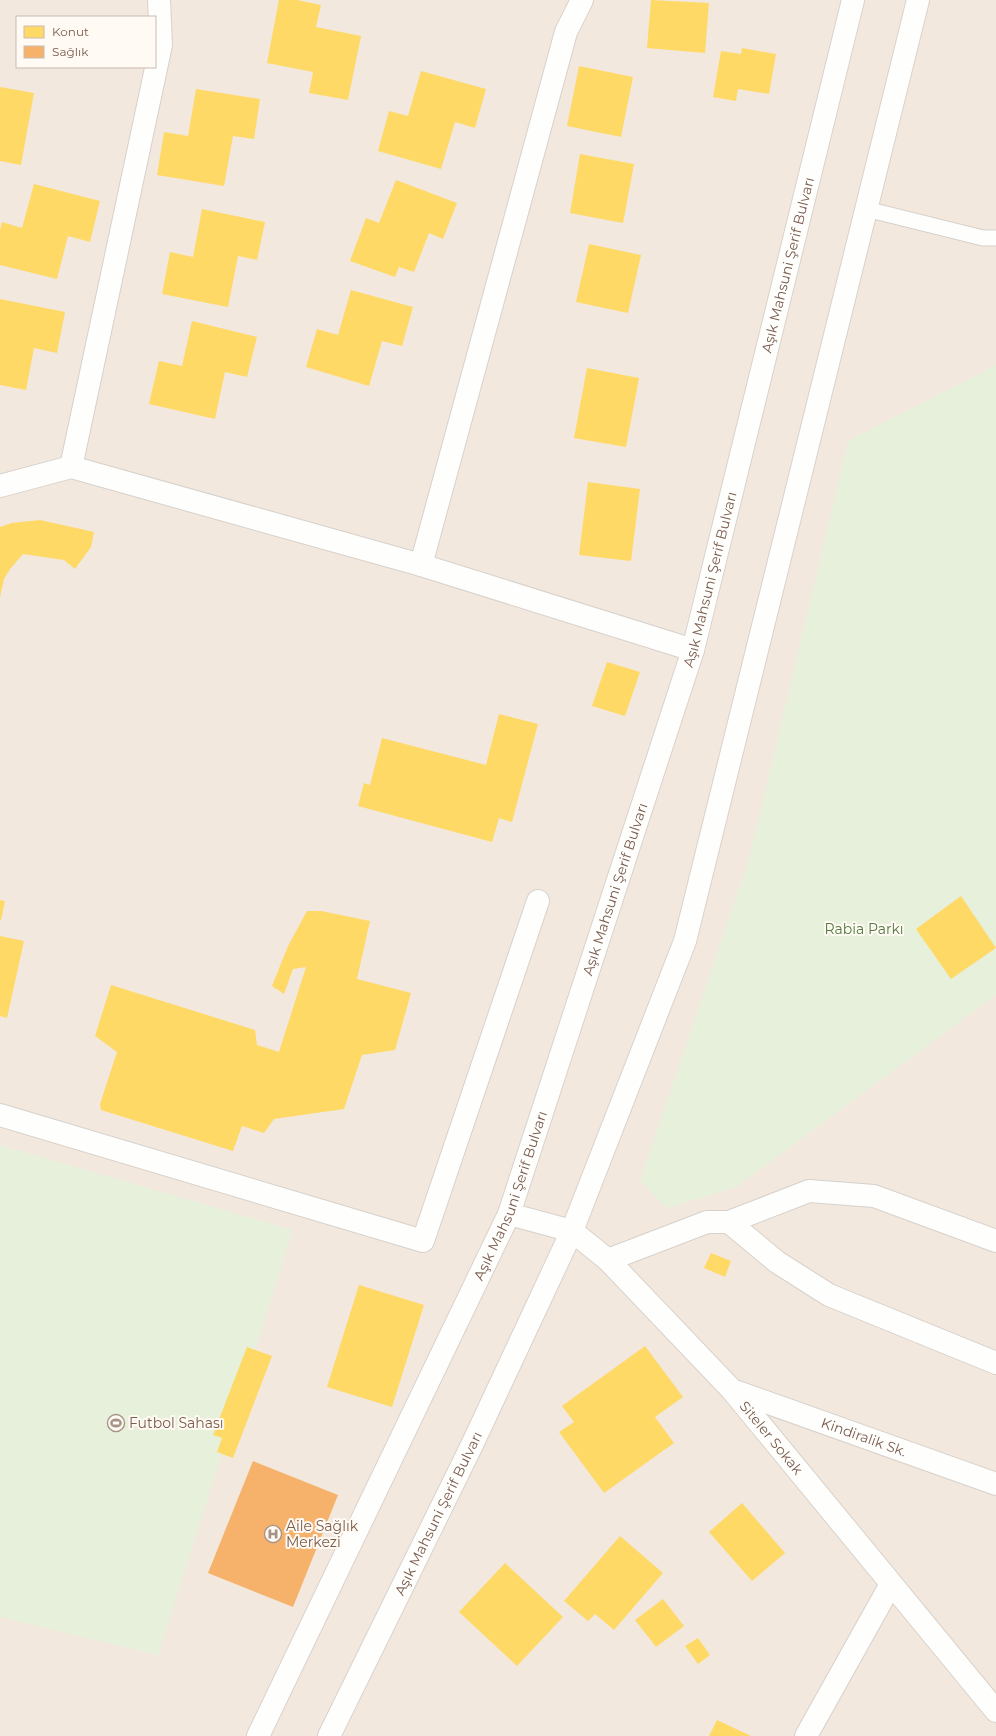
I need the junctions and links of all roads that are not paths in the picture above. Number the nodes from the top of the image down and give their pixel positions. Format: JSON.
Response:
{"nodes":[{"id":1,"x":159,"y":0,"type":"edge"},
{"id":2,"x":582,"y":0,"type":"edge"},
{"id":3,"x":853,"y":0,"type":"edge"},
{"id":4,"x":918,"y":0,"type":"edge"},
{"id":5,"x":866,"y":209,"type":"junction"},
{"id":6,"x":996,"y":238,"type":"edge"},
{"id":7,"x":71,"y":467,"type":"junction"},
{"id":8,"x":0,"y":486,"type":"edge"},
{"id":9,"x":421,"y":564,"type":"junction"},
{"id":10,"x":693,"y":650,"type":"junction"},
{"id":11,"x":538,"y":901,"type":"dead end"},
{"id":12,"x":0,"y":1115,"type":"edge"},
{"id":13,"x":509,"y":1214,"type":"junction"},
{"id":14,"x":729,"y":1222,"type":"junction"},
{"id":15,"x":572,"y":1231,"type":"junction"},
{"id":16,"x":996,"y":1241,"type":"edge"},
{"id":17,"x":608,"y":1260,"type":"junction"},
{"id":18,"x":996,"y":1363,"type":"edge"},
{"id":19,"x":732,"y":1390,"type":"junction"},
{"id":20,"x":996,"y":1484,"type":"edge"},
{"id":21,"x":892,"y":1584,"type":"junction"},
{"id":22,"x":996,"y":1711,"type":"edge"},
{"id":23,"x":258,"y":1736,"type":"edge"},
{"id":24,"x":329,"y":1736,"type":"edge"},
{"id":25,"x":806,"y":1736,"type":"edge"}],
"edges":[{"from":1,"to":7,"type":"street"},
{"from":2,"to":9,"type":"street"},
{"from":3,"to":10,"type":"street","name":"Aşık Mahsuni Şerif Bulvarı"},
{"from":4,"to":5,"type":"street","name":"Aşık Mahsuni Şerif Bulvarı"},
{"from":5,"to":6,"type":"lane"},
{"from":5,"to":15,"type":"street","name":"Aşık Mahsuni Şerif Bulvarı"},
{"from":7,"to":8,"type":"street"},
{"from":7,"to":9,"type":"street"},
{"from":9,"to":10,"type":"street"},
{"from":10,"to":13,"type":"street","name":"Aşık Mahsuni Şerif Bulvarı"},
{"from":11,"to":12,"type":"street"},
{"from":13,"to":15,"type":"street","name":"Siteler Sokak"},
{"from":13,"to":23,"type":"street","name":"Aşık Mahsuni Şerif Bulvarı"},
{"from":14,"to":16,"type":"street"},
{"from":14,"to":17,"type":"street"},
{"from":14,"to":18,"type":"street"},
{"from":15,"to":17,"type":"street","name":"Siteler Sokak"},
{"from":15,"to":24,"type":"street","name":"Aşık Mahsuni Şerif Bulvarı"},
{"from":17,"to":19,"type":"street","name":"Siteler Sokak"},
{"from":19,"to":20,"type":"street","name":"Kindiralik Sk."},
{"from":19,"to":21,"type":"street","name":"Siteler Sokak"},
{"from":21,"to":22,"type":"street","name":"Siteler Sokak"},
{"from":21,"to":25,"type":"street"}]}
